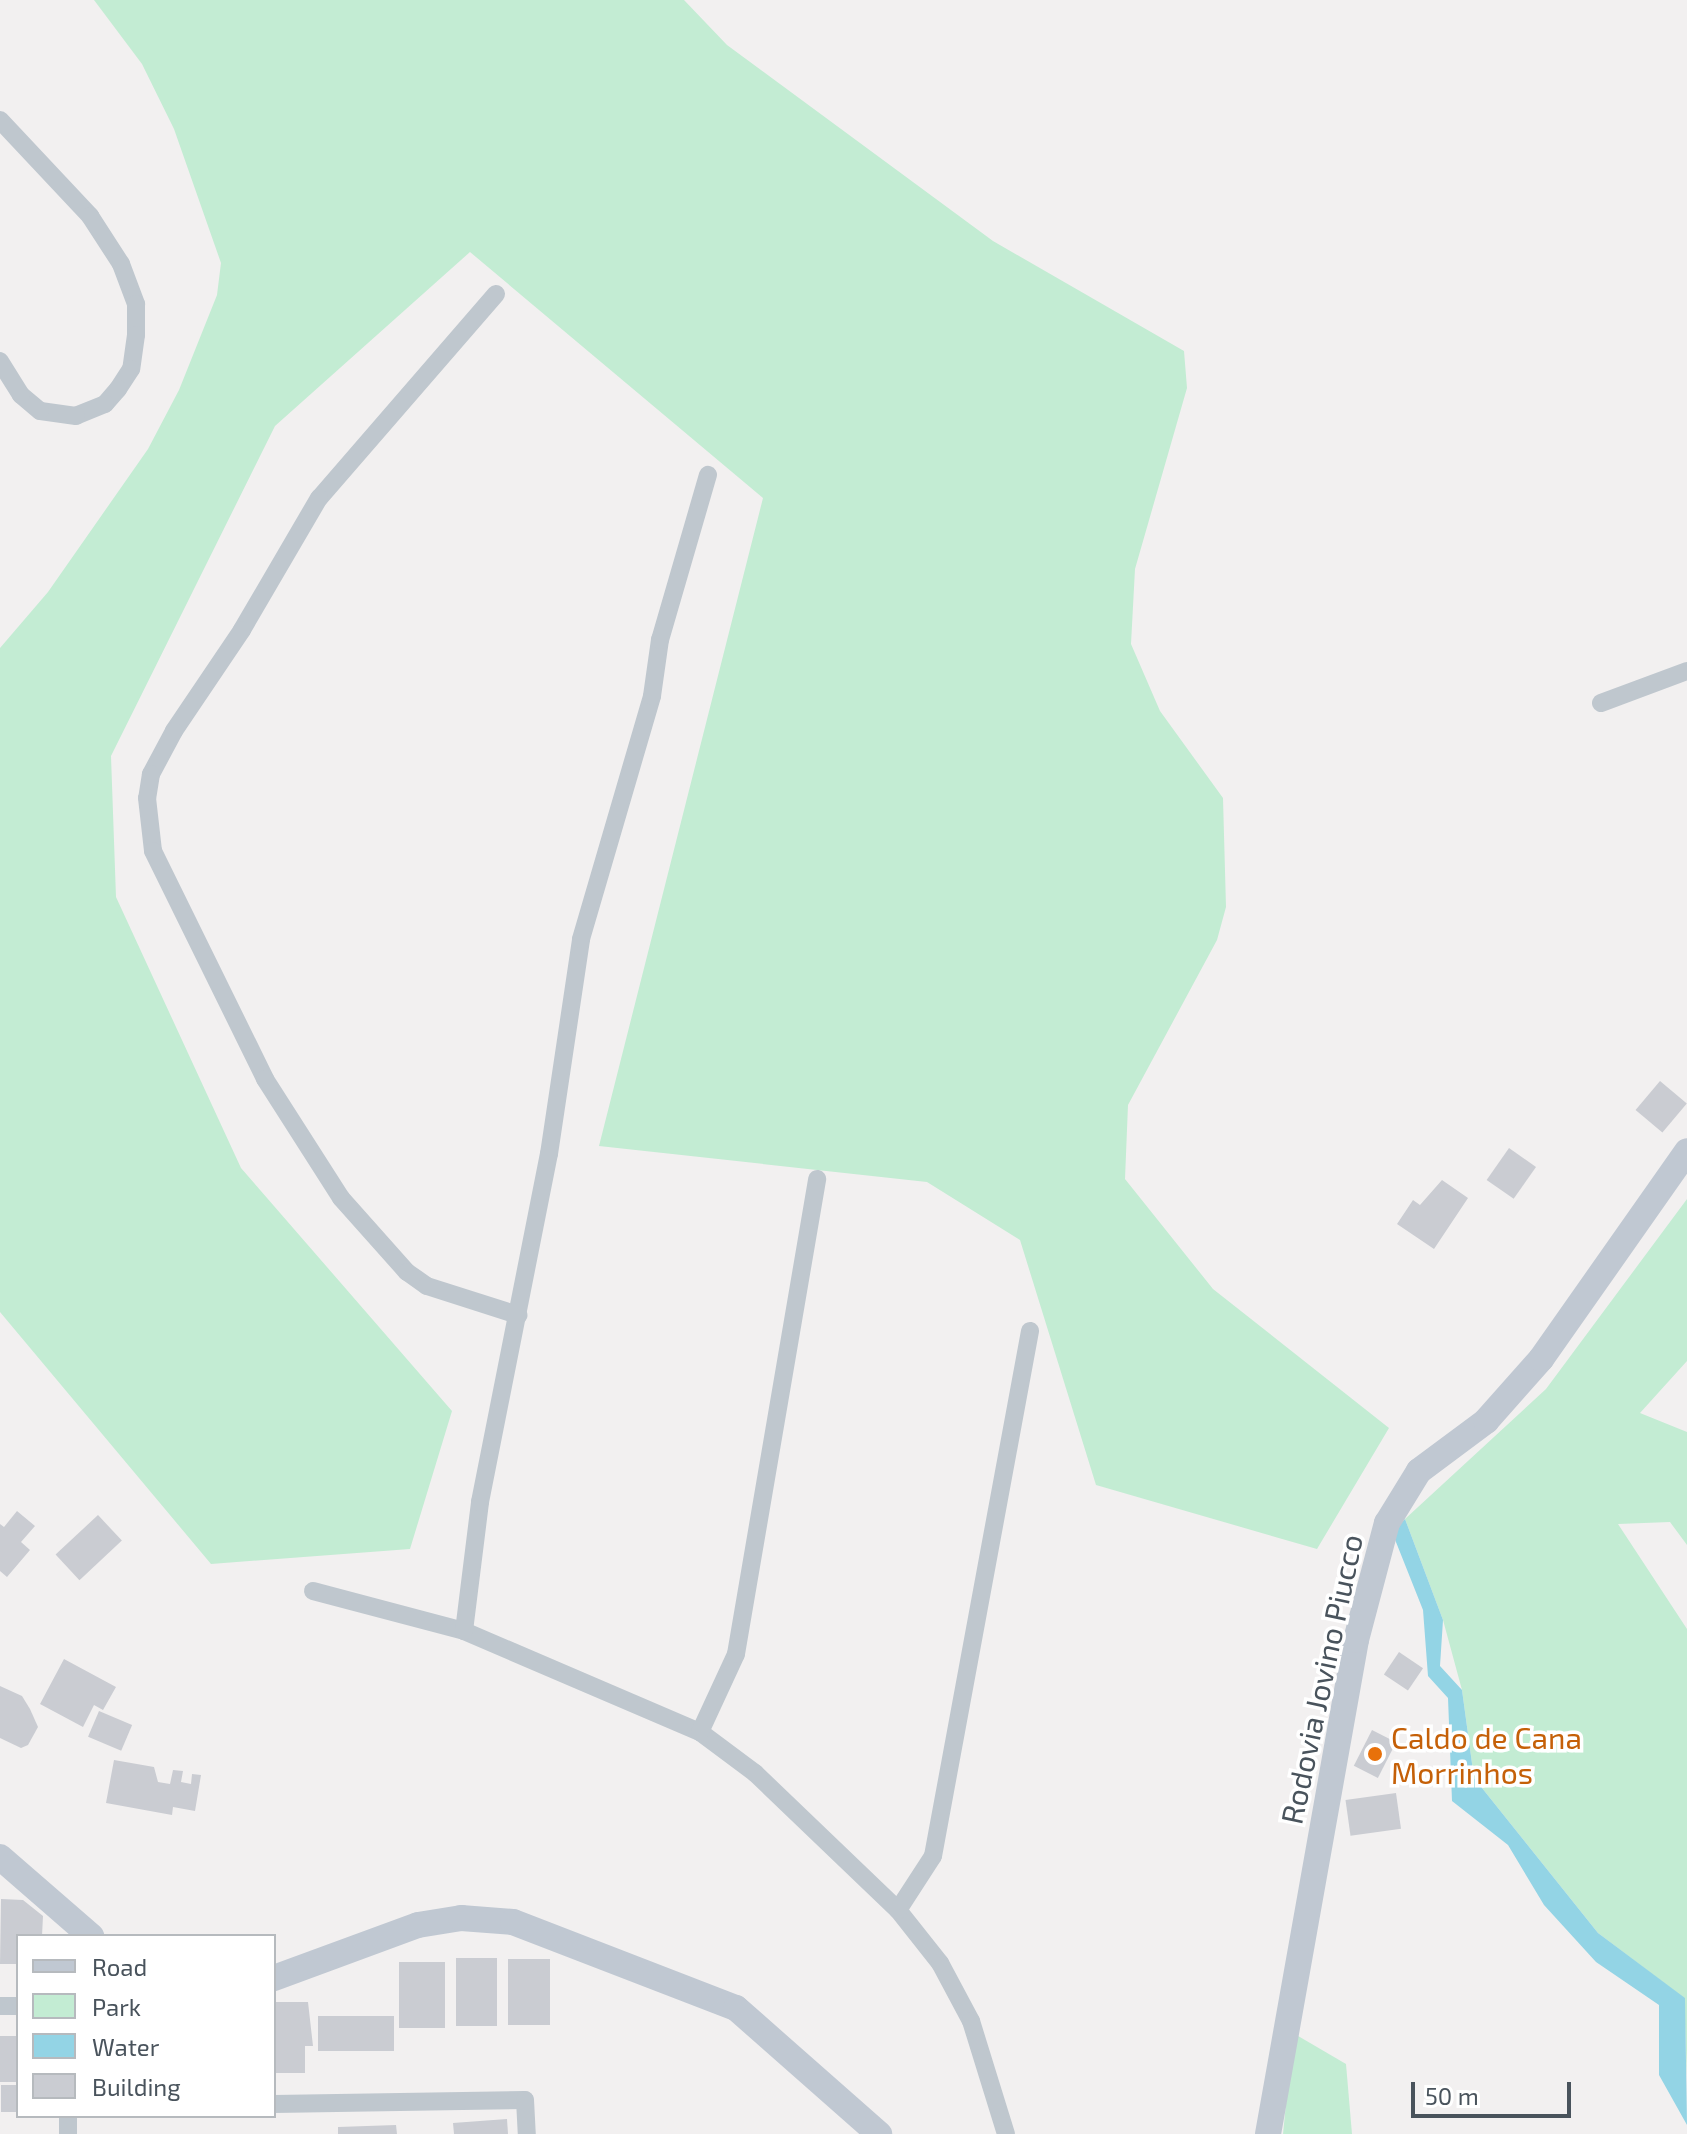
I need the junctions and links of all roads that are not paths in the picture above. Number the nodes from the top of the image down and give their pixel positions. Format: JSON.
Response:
{"nodes":[{"id":1,"x":0,"y":120,"type":"edge"},
{"id":2,"x":496,"y":294,"type":"dead end"},
{"id":3,"x":0,"y":361,"type":"edge"},
{"id":4,"x":708,"y":475,"type":"dead end"},
{"id":5,"x":1687,"y":671,"type":"edge"},
{"id":6,"x":1601,"y":703,"type":"dead end"},
{"id":7,"x":1687,"y":1151,"type":"edge"},
{"id":8,"x":817,"y":1179,"type":"dead end"},
{"id":9,"x":518,"y":1315,"type":"junction"},
{"id":10,"x":1030,"y":1331,"type":"dead end"},
{"id":11,"x":313,"y":1591,"type":"dead end"},
{"id":12,"x":464,"y":1631,"type":"junction"},
{"id":13,"x":700,"y":1732,"type":"junction"},
{"id":14,"x":0,"y":1857,"type":"edge"},
{"id":15,"x":898,"y":1910,"type":"junction"},
{"id":16,"x":69,"y":1926,"type":"edge"},
{"id":17,"x":276,"y":1977,"type":"edge"},
{"id":18,"x":276,"y":2104,"type":"edge"},
{"id":19,"x":527,"y":2134,"type":"edge"},
{"id":20,"x":879,"y":2134,"type":"edge"},
{"id":21,"x":1006,"y":2134,"type":"edge"},
{"id":22,"x":1268,"y":2134,"type":"edge"}],
"edges":[{"from":1,"to":3,"type":"street"},
{"from":2,"to":9,"type":"street"},
{"from":4,"to":9,"type":"street"},
{"from":5,"to":6,"type":"street"},
{"from":7,"to":22,"type":"main road","name":"Rodovia Jovino Piucco"},
{"from":8,"to":13,"type":"street"},
{"from":9,"to":12,"type":"street"},
{"from":10,"to":15,"type":"street"},
{"from":11,"to":12,"type":"street"},
{"from":12,"to":13,"type":"street"},
{"from":13,"to":15,"type":"street"},
{"from":14,"to":16,"type":"main road"},
{"from":15,"to":21,"type":"street"},
{"from":17,"to":20,"type":"main road"},
{"from":18,"to":19,"type":"street"}]}
